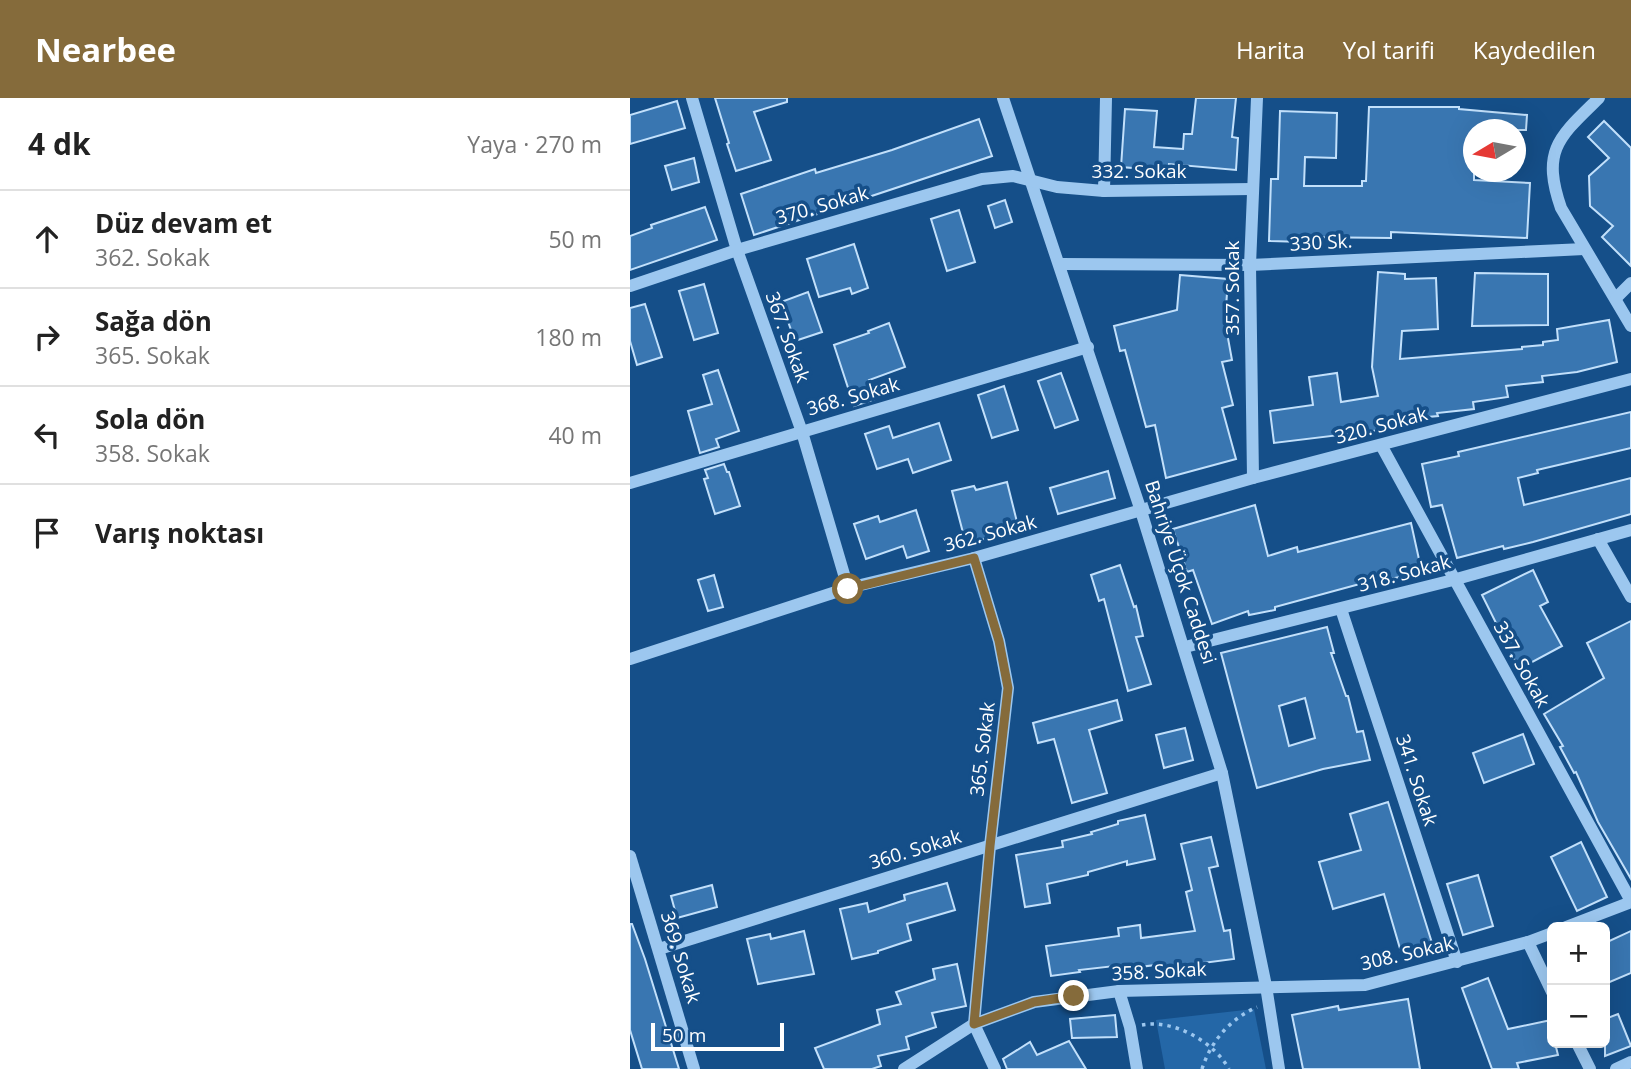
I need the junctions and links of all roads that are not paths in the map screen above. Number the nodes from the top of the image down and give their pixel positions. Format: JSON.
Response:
{"nodes":[{"id":1,"x":692,"y":98,"type":"edge"},
{"id":2,"x":1003,"y":98,"type":"edge"},
{"id":3,"x":1106,"y":98,"type":"edge"},
{"id":4,"x":1257,"y":98,"type":"edge"},
{"id":5,"x":1599,"y":98,"type":"edge"},
{"id":6,"x":1028,"y":178,"type":"junction"},
{"id":7,"x":1252,"y":188,"type":"junction"},
{"id":8,"x":1104,"y":191,"type":"junction"},
{"id":9,"x":1584,"y":248,"type":"junction"},
{"id":10,"x":737,"y":250,"type":"junction"},
{"id":11,"x":1060,"y":264,"type":"junction"},
{"id":12,"x":1250,"y":265,"type":"junction"},
{"id":13,"x":1631,"y":283,"type":"edge"},
{"id":14,"x":630,"y":286,"type":"edge"},
{"id":15,"x":1616,"y":298,"type":"junction"},
{"id":16,"x":1631,"y":326,"type":"edge"},
{"id":17,"x":1088,"y":347,"type":"junction"},
{"id":18,"x":1631,"y":379,"type":"edge"},
{"id":19,"x":802,"y":432,"type":"junction"},
{"id":20,"x":1381,"y":445,"type":"junction"},
{"id":21,"x":1253,"y":478,"type":"junction"},
{"id":22,"x":630,"y":483,"type":"edge"},
{"id":23,"x":1141,"y":511,"type":"junction"},
{"id":24,"x":1631,"y":530,"type":"edge"},
{"id":25,"x":1598,"y":539,"type":"junction"},
{"id":26,"x":974,"y":558,"type":"junction"},
{"id":27,"x":1453,"y":580,"type":"junction"},
{"id":28,"x":848,"y":589,"type":"junction"},
{"id":29,"x":1631,"y":597,"type":"edge"},
{"id":30,"x":1341,"y":609,"type":"junction"},
{"id":31,"x":1185,"y":647,"type":"junction"},
{"id":32,"x":630,"y":659,"type":"edge"},
{"id":33,"x":1222,"y":773,"type":"junction"},
{"id":34,"x":990,"y":846,"type":"junction"},
{"id":35,"x":631,"y":861,"type":"edge"},
{"id":36,"x":1631,"y":902,"type":"edge"},
{"id":37,"x":1579,"y":922,"type":"edge"},
{"id":38,"x":1547,"y":935,"type":"edge"},
{"id":39,"x":1528,"y":942,"type":"junction"},
{"id":40,"x":659,"y":949,"type":"junction"},
{"id":41,"x":1457,"y":962,"type":"junction"},
{"id":42,"x":1549,"y":985,"type":"edge"},
{"id":43,"x":1266,"y":986,"type":"junction"},
{"id":44,"x":1119,"y":991,"type":"junction"},
{"id":45,"x":974,"y":1024,"type":"junction"},
{"id":46,"x":1580,"y":1048,"type":"edge"},
{"id":47,"x":1631,"y":1062,"type":"edge"},
{"id":48,"x":694,"y":1069,"type":"edge"},
{"id":49,"x":904,"y":1069,"type":"edge"},
{"id":50,"x":995,"y":1069,"type":"edge"},
{"id":51,"x":1137,"y":1069,"type":"edge"},
{"id":52,"x":1279,"y":1069,"type":"edge"},
{"id":53,"x":1590,"y":1069,"type":"edge"},
{"id":54,"x":1616,"y":1069,"type":"edge"}],
"edges":[{"from":1,"to":10,"type":"street","name":"367. Sokak"},
{"from":2,"to":6,"type":"street","name":"Bahriye Üçok Caddesi"},
{"from":3,"to":8,"type":"street"},
{"from":4,"to":7,"type":"street","name":"357. Sokak"},
{"from":5,"to":9,"type":"street"},
{"from":6,"to":8,"type":"street","name":"332. Sokak"},
{"from":6,"to":10,"type":"street","name":"370. Sokak"},
{"from":6,"to":11,"type":"street","name":"Bahriye Üçok Caddesi"},
{"from":7,"to":8,"type":"street","name":"332. Sokak"},
{"from":7,"to":12,"type":"street","name":"357. Sokak"},
{"from":9,"to":12,"type":"street","name":"330 Sk."},
{"from":9,"to":15,"type":"street"},
{"from":10,"to":14,"type":"street","name":"370. Sokak"},
{"from":10,"to":19,"type":"street","name":"367. Sokak"},
{"from":11,"to":12,"type":"street","name":"330 Sk."},
{"from":11,"to":17,"type":"street","name":"Bahriye Üçok Caddesi"},
{"from":12,"to":21,"type":"street","name":"357. Sokak"},
{"from":13,"to":15,"type":"street"},
{"from":15,"to":16,"type":"street"},
{"from":17,"to":19,"type":"street","name":"368. Sokak"},
{"from":17,"to":23,"type":"street","name":"Bahriye Üçok Caddesi"},
{"from":18,"to":20,"type":"street","name":"320. Sokak"},
{"from":19,"to":22,"type":"street","name":"368. Sokak"},
{"from":19,"to":28,"type":"street","name":"367. Sokak"},
{"from":20,"to":21,"type":"street","name":"320. Sokak"},
{"from":20,"to":27,"type":"street","name":"337. Sokak"},
{"from":21,"to":23,"type":"street","name":"320. Sokak"},
{"from":23,"to":26,"type":"street","name":"362. Sokak"},
{"from":23,"to":31,"type":"street","name":"Bahriye Üçok Caddesi"},
{"from":24,"to":25,"type":"street","name":"318. Sokak"},
{"from":25,"to":27,"type":"street","name":"318. Sokak"},
{"from":25,"to":29,"type":"street"},
{"from":26,"to":28,"type":"street","name":"362. Sokak"},
{"from":26,"to":34,"type":"street","name":"365. Sokak"},
{"from":27,"to":30,"type":"street","name":"318. Sokak"},
{"from":27,"to":36,"type":"street","name":"337. Sokak"},
{"from":28,"to":32,"type":"street","name":"362. Sokak"},
{"from":30,"to":31,"type":"street","name":"318. Sokak"},
{"from":30,"to":41,"type":"street","name":"341. Sokak"},
{"from":31,"to":33,"type":"street","name":"Bahriye Üçok Caddesi"},
{"from":33,"to":34,"type":"street","name":"360. Sokak"},
{"from":33,"to":43,"type":"street","name":"Bahriye Üçok Caddesi"},
{"from":34,"to":40,"type":"street","name":"360. Sokak"},
{"from":34,"to":45,"type":"street","name":"365. Sokak"},
{"from":35,"to":40,"type":"street","name":"369. Sokak"},
{"from":36,"to":37,"type":"street"},
{"from":38,"to":39,"type":"street","name":"308. Sokak"},
{"from":39,"to":41,"type":"street","name":"308. Sokak"},
{"from":39,"to":42,"type":"street"},
{"from":40,"to":48,"type":"street","name":"369. Sokak"},
{"from":41,"to":43,"type":"street","name":"308. Sokak"},
{"from":43,"to":44,"type":"street","name":"358. Sokak"},
{"from":43,"to":52,"type":"street","name":"Bahriye Üçok Caddesi"},
{"from":44,"to":45,"type":"street","name":"358. Sokak"},
{"from":44,"to":51,"type":"street"},
{"from":45,"to":49,"type":"street","name":"358. Sokak"},
{"from":45,"to":50,"type":"street"},
{"from":46,"to":53,"type":"street"},
{"from":47,"to":54,"type":"street"}]}
